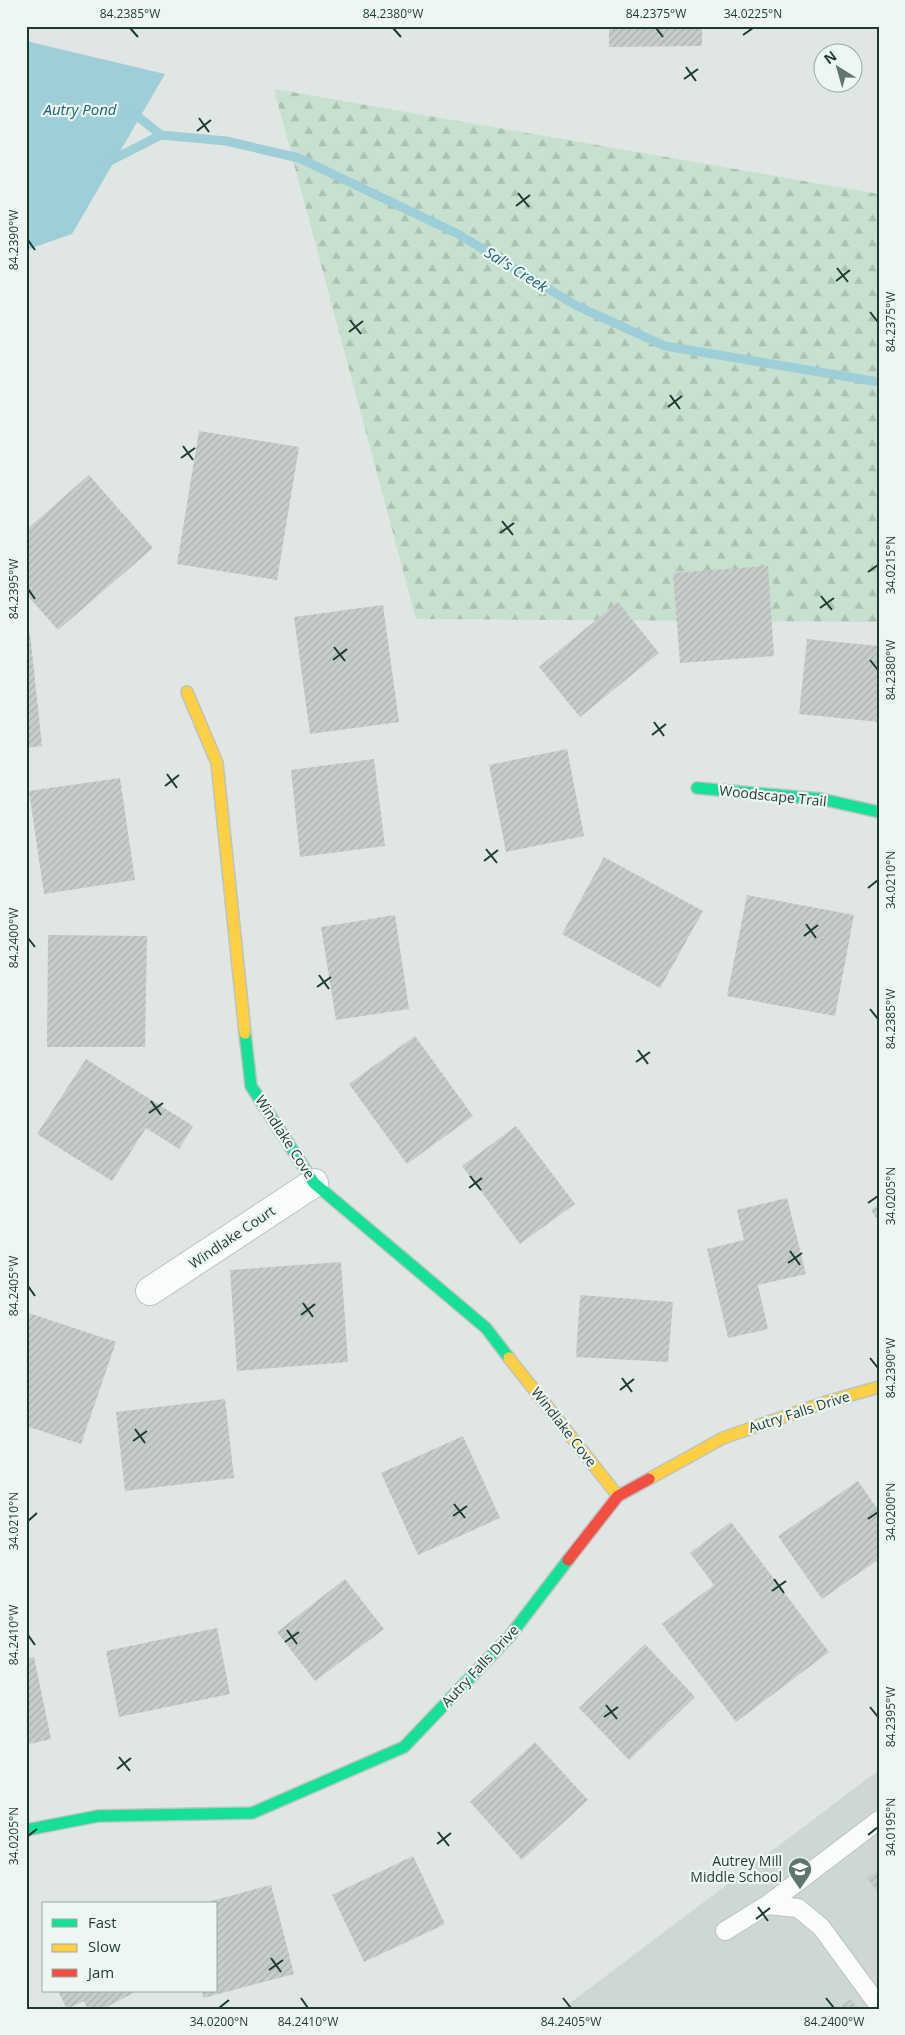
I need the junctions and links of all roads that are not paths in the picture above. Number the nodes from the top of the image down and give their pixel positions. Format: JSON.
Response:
{"nodes":[{"id":1,"x":187,"y":692,"type":"dead end"},
{"id":2,"x":697,"y":788,"type":"dead end"},
{"id":3,"x":879,"y":812,"type":"edge"},
{"id":4,"x":314,"y":1183,"type":"junction"},
{"id":5,"x":150,"y":1291,"type":"dead end"},
{"id":6,"x":879,"y":1387,"type":"edge"},
{"id":7,"x":618,"y":1496,"type":"junction"},
{"id":8,"x":879,"y":1820,"type":"edge"},
{"id":9,"x":26,"y":1830,"type":"edge"},
{"id":10,"x":767,"y":1905,"type":"junction"},
{"id":11,"x":725,"y":1930,"type":"dead end"},
{"id":12,"x":879,"y":2006,"type":"edge"}],
"edges":[{"from":1,"to":4,"type":"street","name":"Windlake Cove"},
{"from":2,"to":3,"type":"street","name":"Woodscape Trail"},
{"from":4,"to":5,"type":"street","name":"Windlake Court"},
{"from":4,"to":7,"type":"street","name":"Windlake Cove"},
{"from":6,"to":7,"type":"street","name":"Autry Falls Drive"},
{"from":7,"to":9,"type":"street","name":"Autry Falls Drive"},
{"from":8,"to":10,"type":"lane"},
{"from":10,"to":11,"type":"lane"},
{"from":10,"to":12,"type":"lane"}]}
